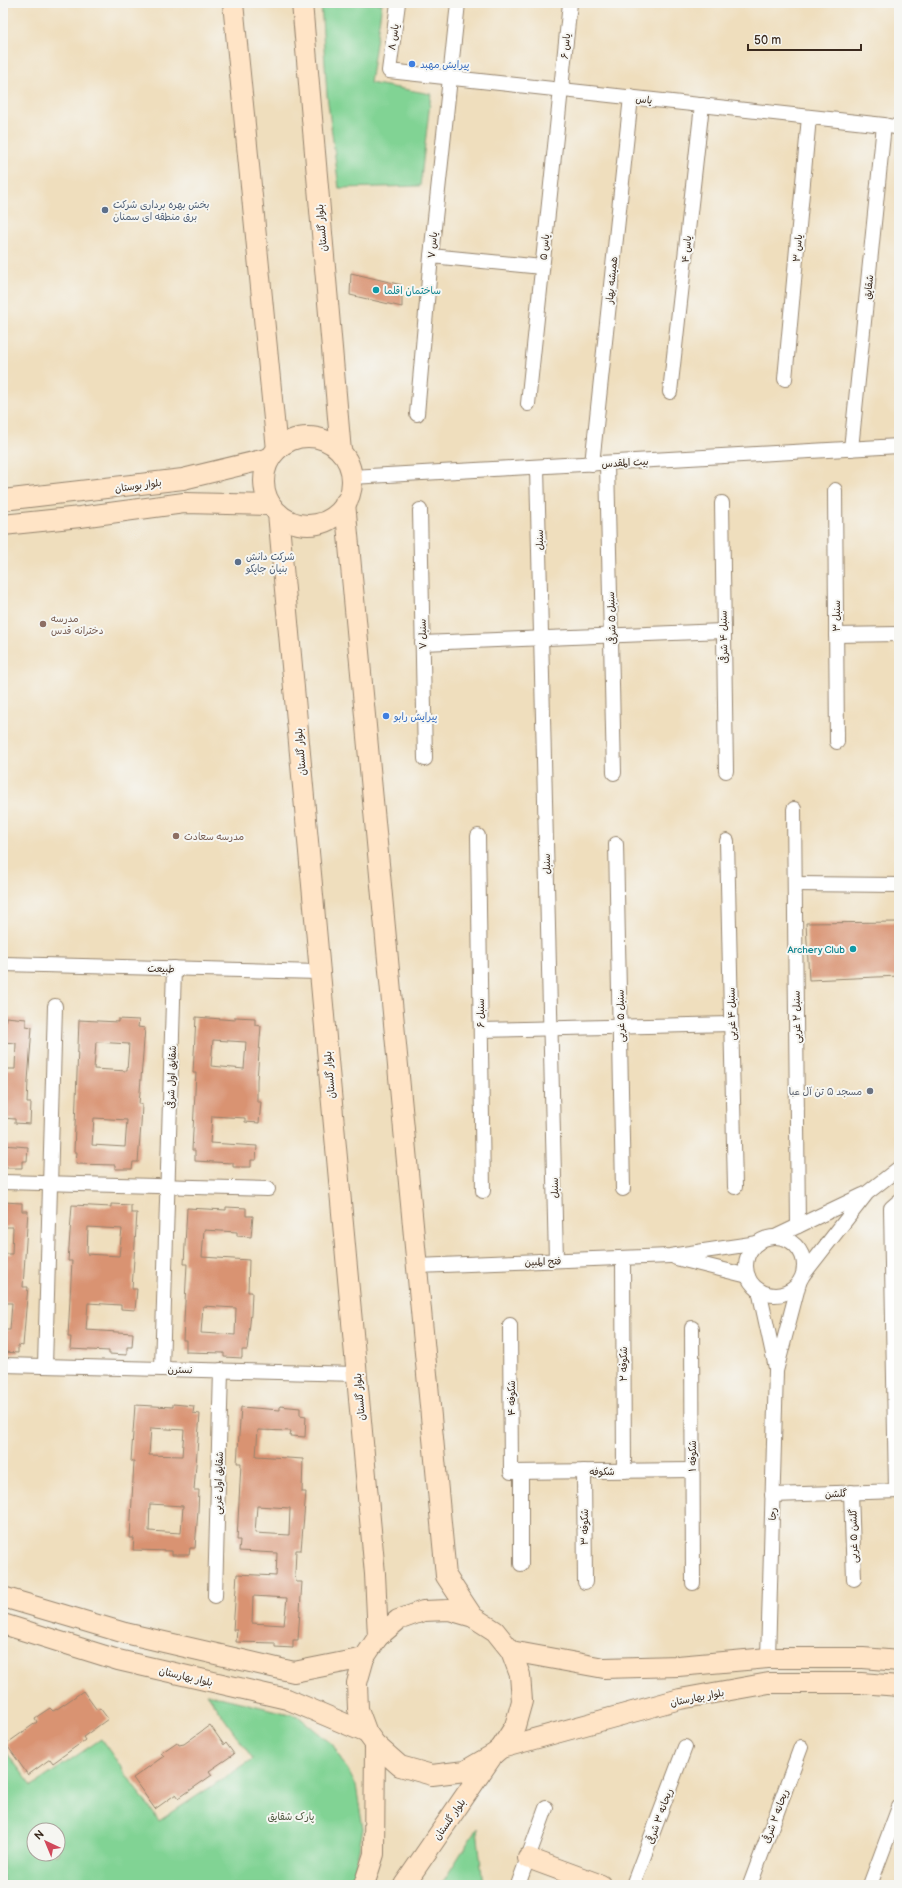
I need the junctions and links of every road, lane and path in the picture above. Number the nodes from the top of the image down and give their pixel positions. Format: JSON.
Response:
{"nodes":[{"id":1,"x":233,"y":3,"type":"edge"},
{"id":2,"x":302,"y":3,"type":"edge"},
{"id":3,"x":398,"y":3,"type":"edge"},
{"id":4,"x":458,"y":3,"type":"edge"},
{"id":5,"x":570,"y":3,"type":"edge"},
{"id":6,"x":389,"y":71,"type":"joint"},
{"id":7,"x":449,"y":77,"type":"junction"},
{"id":8,"x":561,"y":90,"type":"junction"},
{"id":9,"x":631,"y":97,"type":"junction"},
{"id":10,"x":702,"y":105,"type":"junction"},
{"id":11,"x":809,"y":117,"type":"junction"},
{"id":12,"x":884,"y":125,"type":"junction"},
{"id":13,"x":899,"y":128,"type":"edge"},
{"id":14,"x":431,"y":256,"type":"junction"},
{"id":15,"x":542,"y":267,"type":"junction"},
{"id":16,"x":785,"y":379,"type":"dead end"},
{"id":17,"x":670,"y":392,"type":"dead end"},
{"id":18,"x":528,"y":404,"type":"dead end"},
{"id":19,"x":417,"y":414,"type":"dead end"},
{"id":20,"x":899,"y":446,"type":"edge"},
{"id":21,"x":851,"y":449,"type":"junction"},
{"id":22,"x":341,"y":452,"type":"junction"},
{"id":23,"x":274,"y":454,"type":"junction"},
{"id":24,"x":607,"y":463,"type":"junction"},
{"id":25,"x":592,"y":464,"type":"junction"},
{"id":26,"x":537,"y":467,"type":"junction"},
{"id":27,"x":352,"y":477,"type":"junction"},
{"id":28,"x":835,"y":490,"type":"dead end"},
{"id":29,"x":3,"y":500,"type":"edge"},
{"id":30,"x":722,"y":503,"type":"dead end"},
{"id":31,"x":345,"y":504,"type":"junction"},
{"id":32,"x":275,"y":509,"type":"junction"},
{"id":33,"x":420,"y":510,"type":"dead end"},
{"id":34,"x":3,"y":525,"type":"edge"},
{"id":35,"x":723,"y":631,"type":"junction"},
{"id":36,"x":899,"y":634,"type":"edge"},
{"id":37,"x":612,"y":635,"type":"junction"},
{"id":38,"x":836,"y":635,"type":"junction"},
{"id":39,"x":541,"y":638,"type":"junction"},
{"id":40,"x":422,"y":643,"type":"junction"},
{"id":41,"x":837,"y":742,"type":"dead end"},
{"id":42,"x":425,"y":759,"type":"dead end"},
{"id":43,"x":726,"y":771,"type":"dead end"},
{"id":44,"x":614,"y":774,"type":"dead end"},
{"id":45,"x":794,"y":809,"type":"dead end"},
{"id":46,"x":478,"y":836,"type":"dead end"},
{"id":47,"x":727,"y":841,"type":"dead end"},
{"id":48,"x":616,"y":844,"type":"dead end"},
{"id":49,"x":795,"y":884,"type":"junction"},
{"id":50,"x":899,"y":885,"type":"edge"},
{"id":51,"x":3,"y":964,"type":"edge"},
{"id":52,"x":174,"y":968,"type":"junction"},
{"id":53,"x":319,"y":972,"type":"junction"},
{"id":54,"x":55,"y":1006,"type":"dead end"},
{"id":55,"x":731,"y":1024,"type":"junction"},
{"id":56,"x":620,"y":1027,"type":"junction"},
{"id":57,"x":550,"y":1028,"type":"junction"},
{"id":58,"x":481,"y":1030,"type":"junction"},
{"id":59,"x":899,"y":1168,"type":"edge"},
{"id":60,"x":3,"y":1182,"type":"edge"},
{"id":61,"x":50,"y":1183,"type":"junction"},
{"id":62,"x":167,"y":1186,"type":"junction"},
{"id":63,"x":735,"y":1186,"type":"dead end"},
{"id":64,"x":268,"y":1189,"type":"dead end"},
{"id":65,"x":623,"y":1189,"type":"dead end"},
{"id":66,"x":483,"y":1191,"type":"dead end"},
{"id":67,"x":867,"y":1193,"type":"junction"},
{"id":68,"x":895,"y":1204,"type":"edge"},
{"id":69,"x":798,"y":1226,"type":"junction"},
{"id":70,"x":775,"y":1237,"type":"junction"},
{"id":71,"x":758,"y":1243,"type":"junction"},
{"id":72,"x":670,"y":1256,"type":"junction"},
{"id":73,"x":623,"y":1258,"type":"junction"},
{"id":74,"x":556,"y":1260,"type":"junction"},
{"id":75,"x":417,"y":1266,"type":"junction"},
{"id":76,"x":748,"y":1276,"type":"junction"},
{"id":77,"x":801,"y":1279,"type":"junction"},
{"id":78,"x":759,"y":1290,"type":"junction"},
{"id":79,"x":510,"y":1325,"type":"dead end"},
{"id":80,"x":692,"y":1328,"type":"dead end"},
{"id":81,"x":3,"y":1365,"type":"edge"},
{"id":82,"x":45,"y":1366,"type":"junction"},
{"id":83,"x":162,"y":1369,"type":"junction"},
{"id":84,"x":221,"y":1370,"type":"junction"},
{"id":85,"x":776,"y":1371,"type":"junction"},
{"id":86,"x":356,"y":1374,"type":"junction"},
{"id":87,"x":692,"y":1470,"type":"junction"},
{"id":88,"x":584,"y":1471,"type":"junction"},
{"id":89,"x":624,"y":1471,"type":"junction"},
{"id":90,"x":516,"y":1472,"type":"junction"},
{"id":91,"x":897,"y":1491,"type":"edge"},
{"id":92,"x":852,"y":1492,"type":"junction"},
{"id":93,"x":772,"y":1495,"type":"junction"},
{"id":94,"x":521,"y":1564,"type":"dead end"},
{"id":95,"x":854,"y":1579,"type":"dead end"},
{"id":96,"x":585,"y":1582,"type":"dead end"},
{"id":97,"x":693,"y":1584,"type":"dead end"},
{"id":98,"x":215,"y":1596,"type":"dead end"},
{"id":99,"x":3,"y":1597,"type":"edge"},
{"id":100,"x":473,"y":1617,"type":"junction"},
{"id":101,"x":3,"y":1624,"type":"edge"},
{"id":102,"x":378,"y":1636,"type":"junction"},
{"id":103,"x":511,"y":1651,"type":"junction"},
{"id":104,"x":364,"y":1658,"type":"junction"},
{"id":105,"x":768,"y":1658,"type":"junction"},
{"id":106,"x":899,"y":1661,"type":"edge"},
{"id":107,"x":899,"y":1686,"type":"edge"},
{"id":108,"x":371,"y":1739,"type":"junction"},
{"id":109,"x":685,"y":1747,"type":"dead end"},
{"id":110,"x":801,"y":1747,"type":"dead end"},
{"id":111,"x":497,"y":1751,"type":"junction"},
{"id":112,"x":899,"y":1807,"type":"edge"},
{"id":113,"x":546,"y":1808,"type":"dead end"},
{"id":114,"x":528,"y":1858,"type":"junction"},
{"id":115,"x":364,"y":1885,"type":"edge"},
{"id":116,"x":404,"y":1885,"type":"edge"},
{"id":117,"x":518,"y":1885,"type":"edge"},
{"id":118,"x":601,"y":1885,"type":"edge"},
{"id":119,"x":633,"y":1885,"type":"edge"},
{"id":120,"x":750,"y":1885,"type":"edge"},
{"id":121,"x":870,"y":1885,"type":"edge"}],
"edges":[{"from":1,"to":23,"type":"main road"},
{"from":2,"to":22,"type":"main road","name":"بلوار گلستان"},
{"from":3,"to":6,"type":"street","name":"یاس ۸"},
{"from":4,"to":7,"type":"street","name":"یاس ۷"},
{"from":5,"to":8,"type":"street","name":"یاس ۶"},
{"from":6,"to":7,"type":"street","name":"یاس"},
{"from":7,"to":8,"type":"street","name":"یاس"},
{"from":7,"to":14,"type":"street","name":"یاس ۷"},
{"from":8,"to":9,"type":"street","name":"یاس"},
{"from":8,"to":15,"type":"street","name":"یاس ۵"},
{"from":9,"to":10,"type":"street","name":"یاس"},
{"from":9,"to":25,"type":"street","name":"همیشه بهار"},
{"from":10,"to":11,"type":"street","name":"یاس"},
{"from":10,"to":17,"type":"street","name":"یاس ۴"},
{"from":11,"to":12,"type":"street","name":"یاس"},
{"from":11,"to":16,"type":"street","name":"یاس ۳"},
{"from":12,"to":13,"type":"street","name":"یاس"},
{"from":12,"to":21,"type":"street","name":"شقایق"},
{"from":14,"to":15,"type":"street"},
{"from":14,"to":19,"type":"street","name":"یاس ۷"},
{"from":15,"to":18,"type":"street","name":"یاس ۵"},
{"from":20,"to":21,"type":"street","name":"بیت المقدس"},
{"from":21,"to":24,"type":"street","name":"بیت المقدس"},
{"from":22,"to":23,"type":"main road"},
{"from":22,"to":27,"type":"main road"},
{"from":23,"to":29,"type":"main road","name":"بلوار بوستان"},
{"from":23,"to":32,"type":"main road"},
{"from":24,"to":25,"type":"street","name":"بیت المقدس"},
{"from":24,"to":37,"type":"street","name":"سنبل ۵ شرقی"},
{"from":25,"to":26,"type":"street","name":"بیت المقدس"},
{"from":26,"to":27,"type":"street","name":"بیت المقدس"},
{"from":26,"to":39,"type":"street","name":"سنبل"},
{"from":27,"to":31,"type":"main road"},
{"from":28,"to":38,"type":"street","name":"سنبل ۳"},
{"from":30,"to":35,"type":"street","name":"سنبل ۴ شرقی"},
{"from":31,"to":32,"type":"main road"},
{"from":31,"to":75,"type":"main road"},
{"from":32,"to":34,"type":"main road"},
{"from":32,"to":53,"type":"main road","name":"بلوار گلستان"},
{"from":33,"to":40,"type":"street","name":"سنبل ۷"},
{"from":35,"to":37,"type":"street"},
{"from":35,"to":43,"type":"street","name":"سنبل ۴ شرقی"},
{"from":36,"to":38,"type":"street"},
{"from":37,"to":39,"type":"street"},
{"from":37,"to":44,"type":"street","name":"سنبل ۵ شرقی"},
{"from":38,"to":41,"type":"street","name":"سنبل ۳"},
{"from":39,"to":40,"type":"street"},
{"from":39,"to":57,"type":"street","name":"سنبل"},
{"from":40,"to":42,"type":"street","name":"سنبل ۷"},
{"from":45,"to":49,"type":"street","name":"سنبل ۲ غربی"},
{"from":46,"to":58,"type":"street","name":"سنبل ۶"},
{"from":47,"to":55,"type":"street","name":"سنبل ۴ غربی"},
{"from":48,"to":56,"type":"street","name":"سنبل ۵ غربی"},
{"from":49,"to":50,"type":"street"},
{"from":49,"to":69,"type":"street","name":"سنبل ۲ غربی"},
{"from":51,"to":52,"type":"street","name":"طبیعت"},
{"from":52,"to":53,"type":"street","name":"طبیعت"},
{"from":52,"to":62,"type":"street","name":"شقایق اول شرقی"},
{"from":53,"to":86,"type":"main road","name":"بلوار گلستان"},
{"from":54,"to":61,"type":"street"},
{"from":55,"to":56,"type":"street"},
{"from":55,"to":63,"type":"street","name":"سنبل ۴ غربی"},
{"from":56,"to":57,"type":"street"},
{"from":56,"to":65,"type":"street","name":"سنبل ۵ غربی"},
{"from":57,"to":58,"type":"street"},
{"from":57,"to":74,"type":"street","name":"سنبل"},
{"from":58,"to":66,"type":"street","name":"سنبل ۶"},
{"from":59,"to":67,"type":"street"},
{"from":60,"to":61,"type":"street"},
{"from":61,"to":62,"type":"street"},
{"from":61,"to":82,"type":"street"},
{"from":62,"to":64,"type":"street"},
{"from":62,"to":83,"type":"street"},
{"from":67,"to":69,"type":"street"},
{"from":67,"to":77,"type":"street"},
{"from":68,"to":91,"type":"street"},
{"from":69,"to":70,"type":"street"},
{"from":70,"to":71,"type":"street"},
{"from":70,"to":77,"type":"street"},
{"from":71,"to":72,"type":"street"},
{"from":71,"to":76,"type":"street"},
{"from":72,"to":73,"type":"street","name":"فتح المبین"},
{"from":72,"to":76,"type":"street"},
{"from":73,"to":74,"type":"street","name":"فتح المبین"},
{"from":73,"to":89,"type":"street","name":"شکوفه ۲"},
{"from":74,"to":75,"type":"street","name":"فتح المبین"},
{"from":75,"to":100,"type":"main road"},
{"from":76,"to":78,"type":"street"},
{"from":77,"to":78,"type":"street"},
{"from":77,"to":85,"type":"street"},
{"from":78,"to":85,"type":"street"},
{"from":79,"to":90,"type":"street","name":"شکوفه ۴"},
{"from":80,"to":87,"type":"street","name":"شکوفه ۱"},
{"from":81,"to":82,"type":"street","name":"نسترن"},
{"from":82,"to":83,"type":"street","name":"نسترن"},
{"from":83,"to":84,"type":"street","name":"نسترن"},
{"from":84,"to":86,"type":"street","name":"نسترن"},
{"from":84,"to":98,"type":"street","name":"شقایق اول غربی"},
{"from":85,"to":93,"type":"street","name":"رجا"},
{"from":86,"to":102,"type":"main road","name":"بلوار گلستان"},
{"from":87,"to":89,"type":"street","name":"شکوفه"},
{"from":87,"to":97,"type":"street","name":"شکوفه ۱"},
{"from":88,"to":89,"type":"street","name":"شکوفه"},
{"from":88,"to":90,"type":"street","name":"شکوفه"},
{"from":88,"to":96,"type":"street","name":"شکوفه ۳"},
{"from":90,"to":94,"type":"street","name":"شکوفه ۴"},
{"from":91,"to":92,"type":"street","name":"گلشن"},
{"from":92,"to":93,"type":"street","name":"گلشن"},
{"from":92,"to":95,"type":"street","name":"گلشن ۵ غربی"},
{"from":93,"to":105,"type":"street","name":"رجا"},
{"from":99,"to":104,"type":"main road"},
{"from":100,"to":102,"type":"main road"},
{"from":100,"to":103,"type":"main road","name":"بلوار گلستان"},
{"from":101,"to":108,"type":"main road","name":"بلوار بهارستان"},
{"from":102,"to":104,"type":"main road"},
{"from":103,"to":105,"type":"main road"},
{"from":103,"to":111,"type":"main road","name":"بلوار گلستان"},
{"from":104,"to":108,"type":"main road"},
{"from":105,"to":106,"type":"main road"},
{"from":107,"to":111,"type":"main road","name":"بلوار بهارستان"},
{"from":108,"to":111,"type":"main road"},
{"from":108,"to":115,"type":"main road"},
{"from":109,"to":119,"type":"street","name":"ریحانه ۳ شرقی"},
{"from":110,"to":120,"type":"street","name":"ریحانه ۲ شرقی"},
{"from":111,"to":116,"type":"main road","name":"بلوار گلستان"},
{"from":112,"to":121,"type":"street"},
{"from":113,"to":114,"type":"street"},
{"from":114,"to":117,"type":"street"},
{"from":114,"to":118,"type":"main road"}]}
